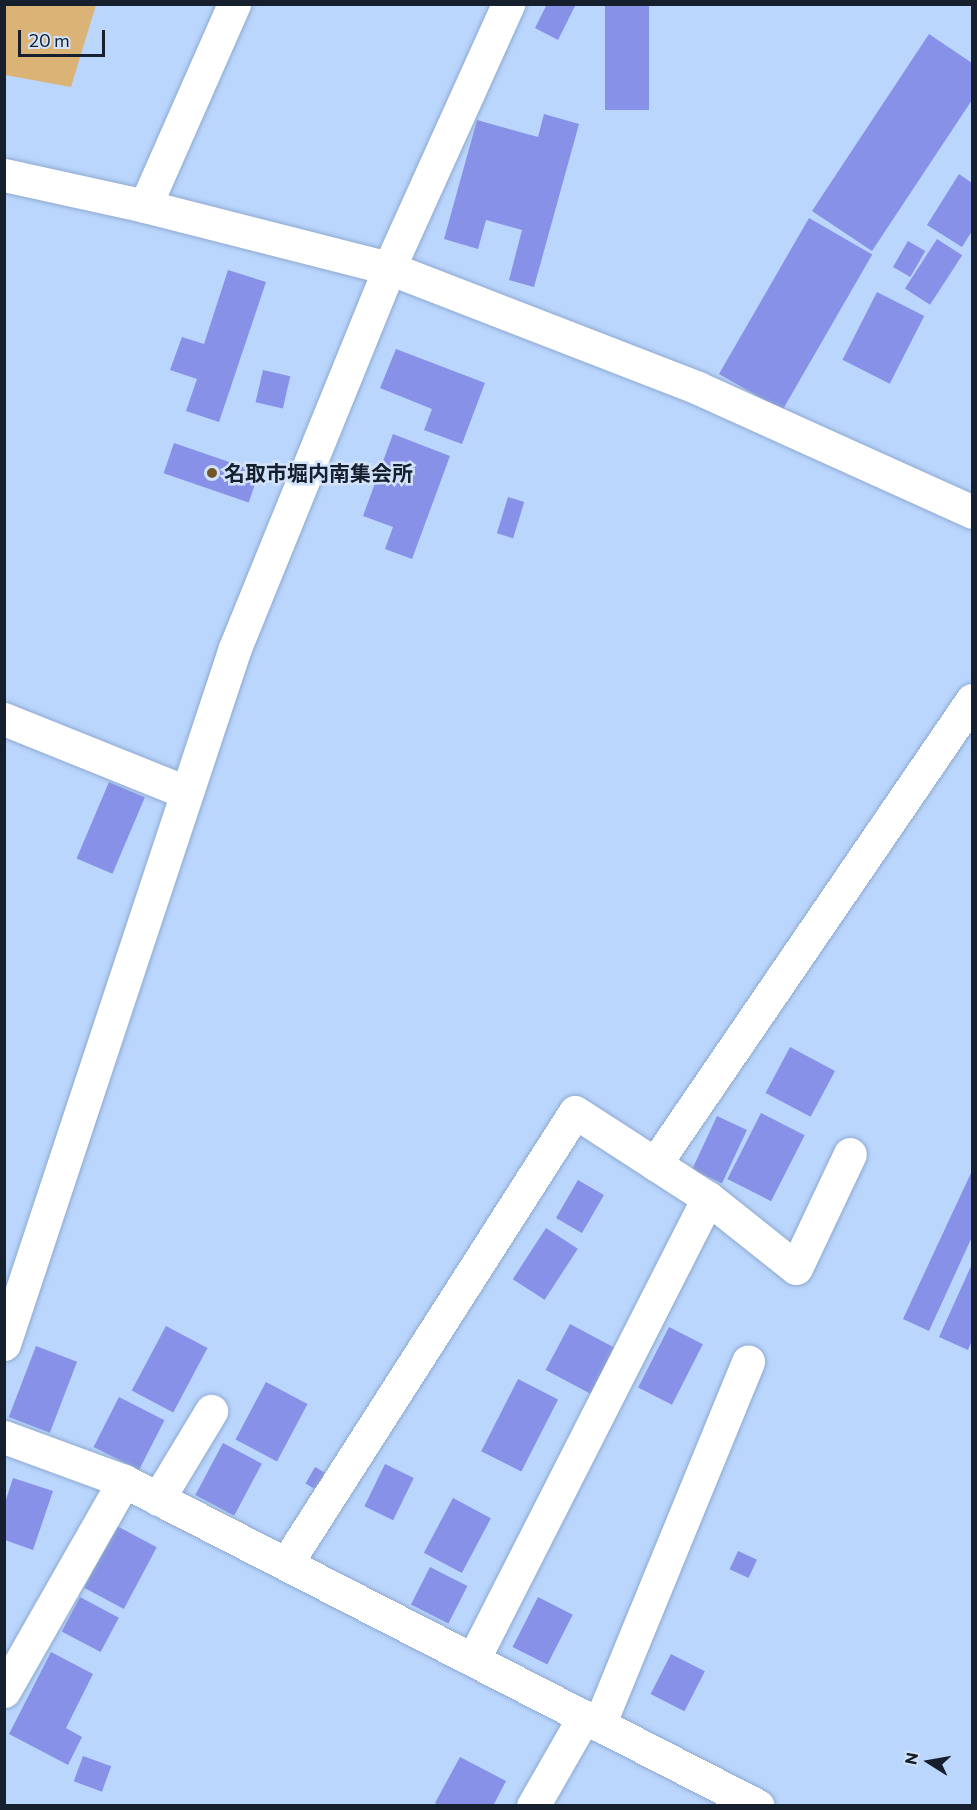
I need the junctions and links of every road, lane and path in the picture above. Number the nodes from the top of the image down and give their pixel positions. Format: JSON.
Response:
{"nodes":[{"id":1,"x":234,"y":4,"type":"edge"},
{"id":2,"x":508,"y":4,"type":"edge"},
{"id":3,"x":4,"y":175,"type":"edge"},
{"id":4,"x":145,"y":206,"type":"junction"},
{"id":5,"x":389,"y":268,"type":"junction"},
{"id":6,"x":972,"y":512,"type":"edge"},
{"id":7,"x":972,"y":700,"type":"edge"},
{"id":8,"x":4,"y":719,"type":"edge"},
{"id":9,"x":186,"y":792,"type":"junction"},
{"id":10,"x":850,"y":1154,"type":"dead end"},
{"id":11,"x":655,"y":1164,"type":"junction"},
{"id":12,"x":708,"y":1198,"type":"junction"},
{"id":13,"x":4,"y":1344,"type":"edge"},
{"id":14,"x":748,"y":1361,"type":"dead end"},
{"id":15,"x":211,"y":1411,"type":"dead end"},
{"id":16,"x":4,"y":1437,"type":"edge"},
{"id":17,"x":123,"y":1481,"type":"junction"},
{"id":18,"x":158,"y":1499,"type":"junction"},
{"id":19,"x":285,"y":1564,"type":"junction"},
{"id":20,"x":473,"y":1660,"type":"junction"},
{"id":21,"x":4,"y":1691,"type":"edge"},
{"id":22,"x":592,"y":1721,"type":"junction"},
{"id":23,"x":533,"y":1806,"type":"edge"},
{"id":24,"x":758,"y":1806,"type":"edge"}],
"edges":[{"from":1,"to":4,"type":"street"},
{"from":2,"to":5,"type":"street"},
{"from":3,"to":4,"type":"street"},
{"from":4,"to":5,"type":"street"},
{"from":5,"to":6,"type":"street"},
{"from":5,"to":9,"type":"street"},
{"from":7,"to":11,"type":"street"},
{"from":8,"to":9,"type":"street"},
{"from":9,"to":13,"type":"street"},
{"from":10,"to":12,"type":"street"},
{"from":11,"to":12,"type":"street"},
{"from":11,"to":19,"type":"street"},
{"from":12,"to":20,"type":"street"},
{"from":14,"to":22,"type":"street"},
{"from":15,"to":18,"type":"street"},
{"from":16,"to":17,"type":"street"},
{"from":17,"to":18,"type":"street"},
{"from":17,"to":21,"type":"street"},
{"from":18,"to":19,"type":"street"},
{"from":19,"to":20,"type":"street"},
{"from":20,"to":22,"type":"street"},
{"from":22,"to":23,"type":"street"},
{"from":22,"to":24,"type":"street"}]}
